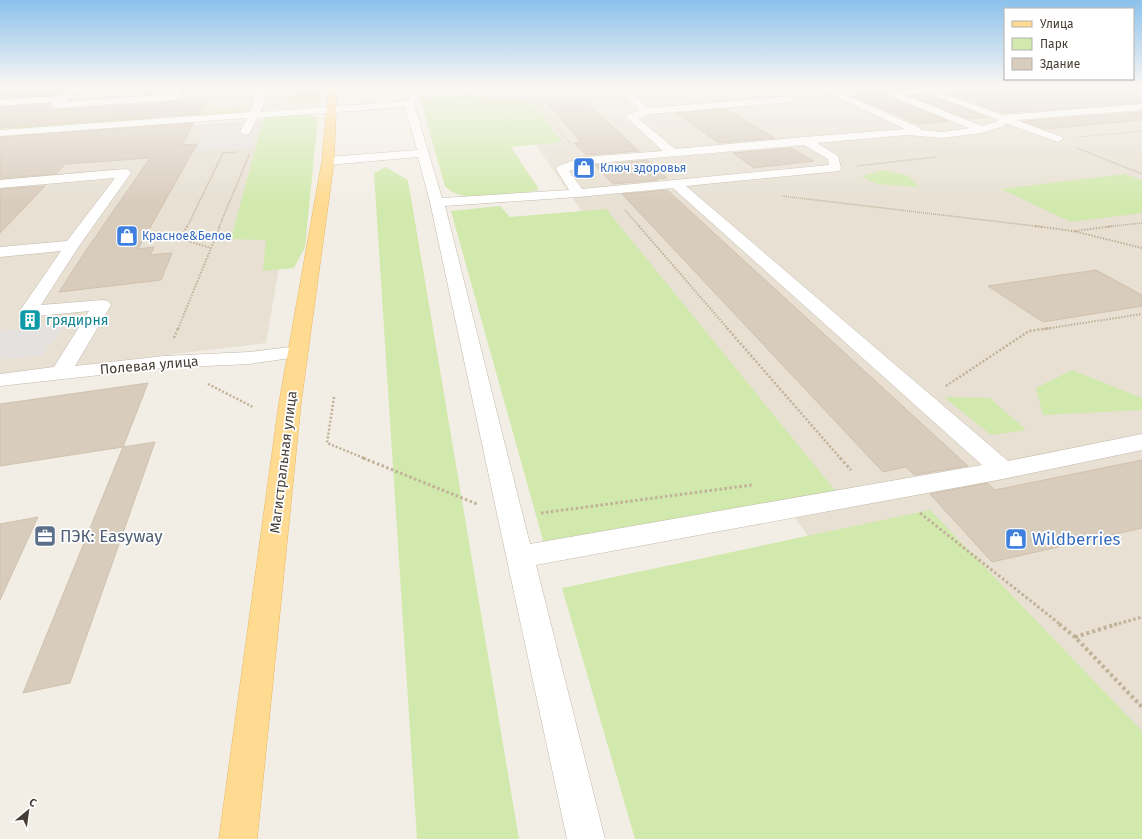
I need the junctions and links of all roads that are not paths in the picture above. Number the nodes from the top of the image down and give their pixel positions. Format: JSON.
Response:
{"nodes":[{"id":1,"x":79,"y":125,"type":"edge"},
{"id":2,"x":249,"y":125,"type":"edge"},
{"id":3,"x":330,"y":125,"type":"edge"},
{"id":4,"x":418,"y":125,"type":"edge"},
{"id":5,"x":640,"y":125,"type":"edge"},
{"id":6,"x":904,"y":125,"type":"edge"},
{"id":7,"x":969,"y":125,"type":"edge"},
{"id":8,"x":996,"y":125,"type":"edge"},
{"id":9,"x":1021,"y":125,"type":"edge"},
{"id":10,"x":981,"y":130,"type":"junction"},
{"id":11,"x":245,"y":132,"type":"dead end"},
{"id":12,"x":0,"y":133,"type":"edge"},
{"id":13,"x":923,"y":134,"type":"junction"},
{"id":14,"x":1058,"y":139,"type":"road end"},
{"id":15,"x":804,"y":140,"type":"junction"},
{"id":16,"x":424,"y":153,"type":"junction"},
{"id":17,"x":672,"y":153,"type":"junction"},
{"id":18,"x":328,"y":161,"type":"junction"},
{"id":19,"x":0,"y":184,"type":"edge"},
{"id":20,"x":676,"y":184,"type":"junction"},
{"id":21,"x":578,"y":193,"type":"junction"},
{"id":22,"x":437,"y":202,"type":"junction"},
{"id":23,"x":72,"y":245,"type":"junction"},
{"id":24,"x":0,"y":252,"type":"edge"},
{"id":25,"x":298,"y":352,"type":"junction"},
{"id":26,"x":61,"y":372,"type":"junction"},
{"id":27,"x":0,"y":375,"type":"edge"},
{"id":28,"x":0,"y":380,"type":"edge"},
{"id":29,"x":1142,"y":442,"type":"edge"},
{"id":30,"x":1003,"y":470,"type":"junction"},
{"id":31,"x":520,"y":557,"type":"junction"},
{"id":32,"x":238,"y":839,"type":"edge"},
{"id":33,"x":586,"y":839,"type":"edge"}],
"edges":[{"from":1,"to":12,"type":"street"},
{"from":2,"to":11,"type":"street"},
{"from":3,"to":18,"type":"main road","name":"Магистральная улица"},
{"from":4,"to":16,"type":"street"},
{"from":5,"to":17,"type":"street"},
{"from":6,"to":13,"type":"street"},
{"from":7,"to":10,"type":"street"},
{"from":8,"to":10,"type":"street"},
{"from":9,"to":14,"type":"street"},
{"from":10,"to":13,"type":"street"},
{"from":13,"to":15,"type":"street"},
{"from":15,"to":17,"type":"street"},
{"from":15,"to":20,"type":"street"},
{"from":16,"to":18,"type":"street"},
{"from":16,"to":22,"type":"street"},
{"from":17,"to":21,"type":"street"},
{"from":18,"to":25,"type":"main road","name":"Магистральная улица"},
{"from":19,"to":23,"type":"street"},
{"from":20,"to":21,"type":"street"},
{"from":20,"to":30,"type":"street"},
{"from":21,"to":22,"type":"street"},
{"from":22,"to":31,"type":"street"},
{"from":23,"to":24,"type":"street"},
{"from":23,"to":26,"type":"street"},
{"from":25,"to":26,"type":"street","name":"Полевая улица"},
{"from":25,"to":32,"type":"main road","name":"Магистральная улица"},
{"from":26,"to":27,"type":"street"},
{"from":26,"to":28,"type":"street","name":"Полевая улица"},
{"from":29,"to":30,"type":"street"},
{"from":30,"to":31,"type":"street"},
{"from":31,"to":33,"type":"street"}]}
